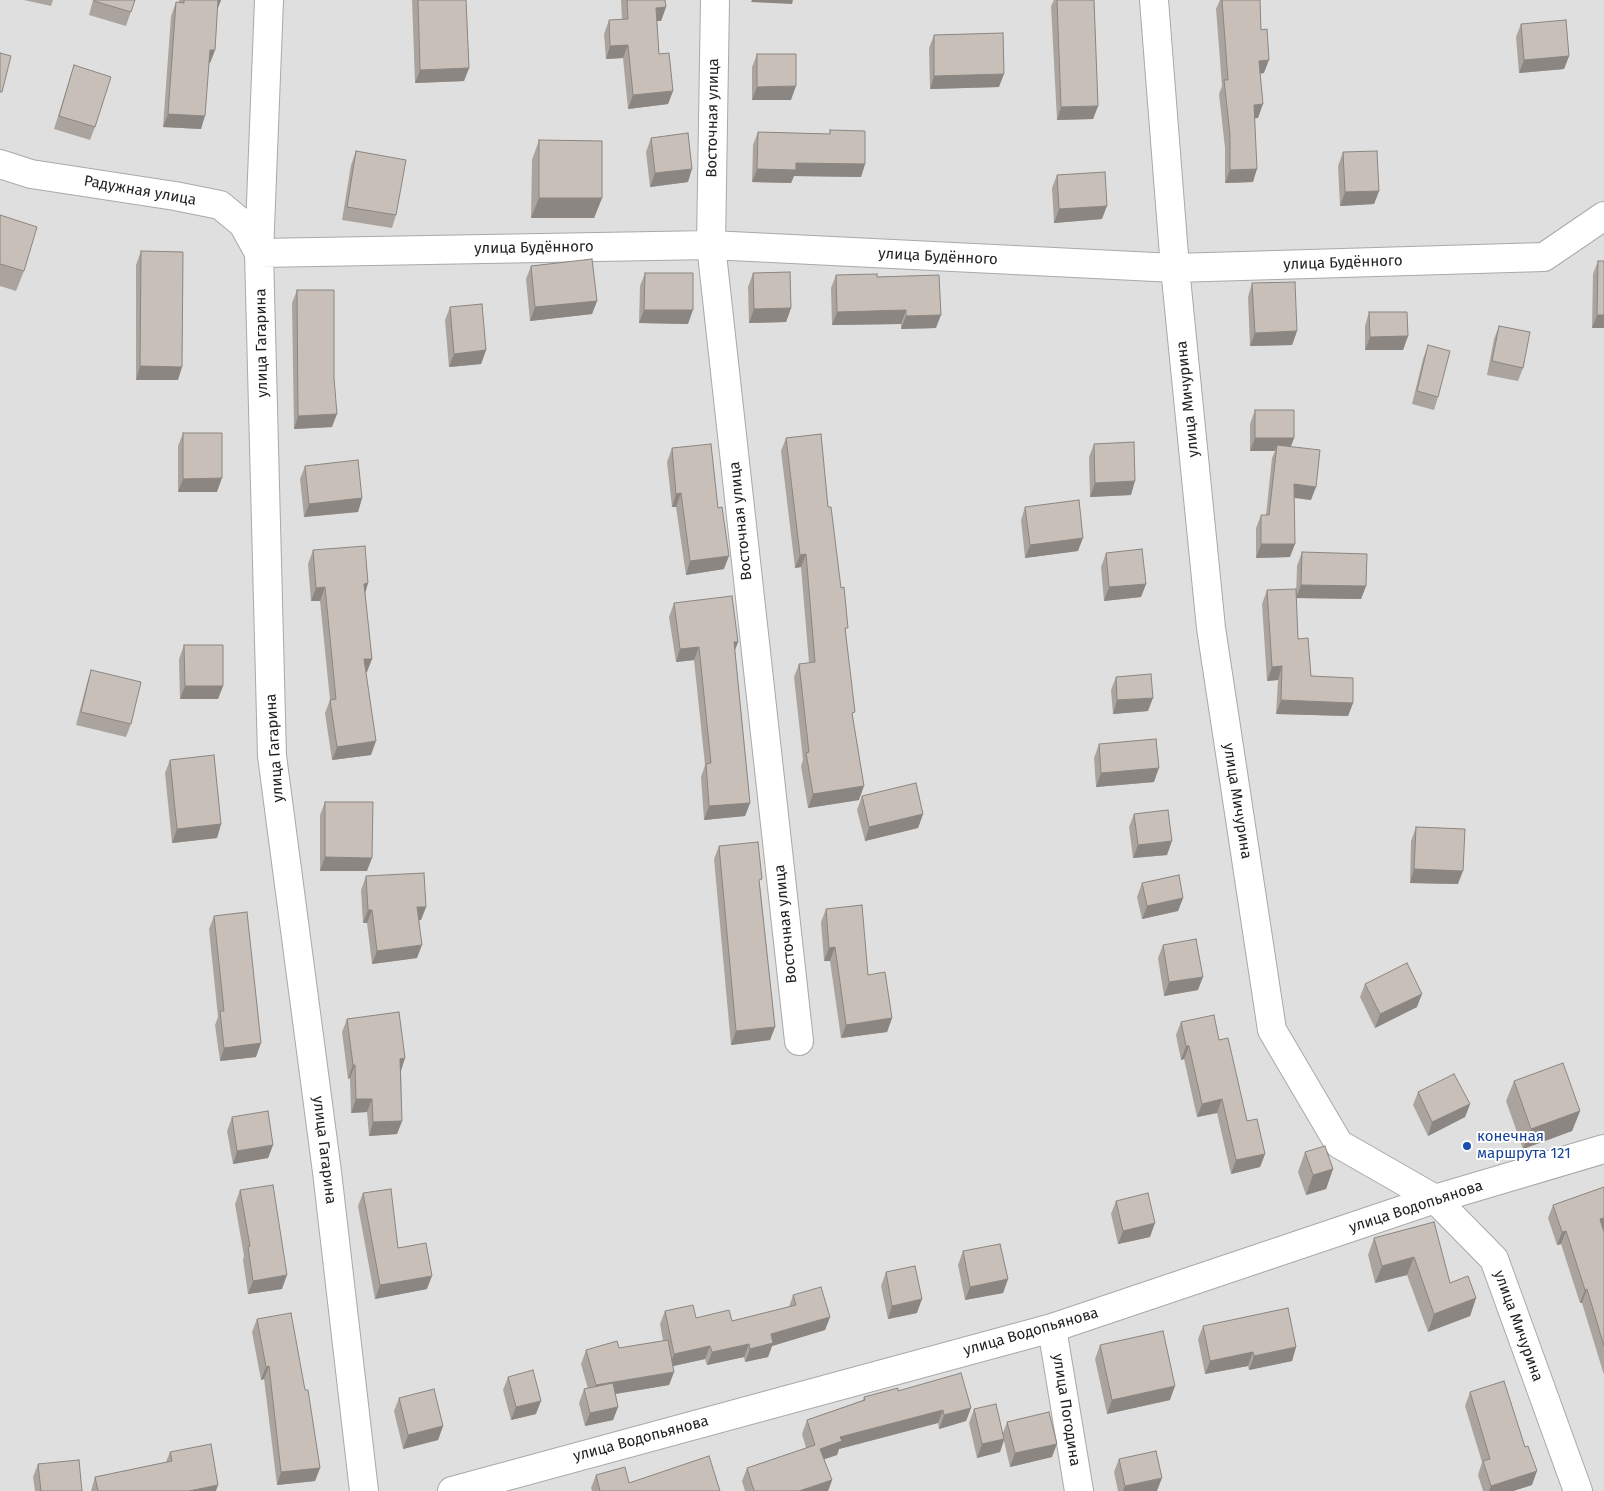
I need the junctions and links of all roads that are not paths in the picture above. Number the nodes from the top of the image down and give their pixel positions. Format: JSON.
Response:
{"nodes":[{"id":1,"x":269,"y":0,"type":"edge"},
{"id":2,"x":715,"y":0,"type":"edge"},
{"id":3,"x":1154,"y":0,"type":"edge"},
{"id":4,"x":0,"y":164,"type":"edge"},
{"id":5,"x":1604,"y":216,"type":"edge"},
{"id":6,"x":711,"y":246,"type":"junction"},
{"id":7,"x":260,"y":253,"type":"junction"},
{"id":8,"x":1175,"y":268,"type":"junction"},
{"id":9,"x":799,"y":1041,"type":"dead end"},
{"id":10,"x":1604,"y":1150,"type":"edge"},
{"id":11,"x":1435,"y":1199,"type":"junction"},
{"id":12,"x":1052,"y":1328,"type":"junction"},
{"id":13,"x":364,"y":1491,"type":"edge"},
{"id":14,"x":452,"y":1491,"type":"edge"},
{"id":15,"x":1079,"y":1491,"type":"edge"},
{"id":16,"x":1578,"y":1491,"type":"edge"}],
"edges":[{"from":1,"to":7,"type":"street","name":"улица Гагарина"},
{"from":2,"to":6,"type":"street","name":"Восточная улица"},
{"from":3,"to":8,"type":"street","name":"улица Мичурина"},
{"from":4,"to":7,"type":"street","name":"Радужная улица"},
{"from":5,"to":8,"type":"street","name":"улица Будённого"},
{"from":6,"to":7,"type":"street","name":"улица Будённого"},
{"from":6,"to":8,"type":"street","name":"улица Будённого"},
{"from":6,"to":9,"type":"street","name":"Восточная улица"},
{"from":7,"to":13,"type":"street","name":"улица Гагарина"},
{"from":8,"to":11,"type":"street","name":"улица Мичурина"},
{"from":10,"to":11,"type":"street","name":"улица Водопьянова"},
{"from":11,"to":12,"type":"street","name":"улица Водопьянова"},
{"from":11,"to":16,"type":"street","name":"улица Мичурина"},
{"from":12,"to":14,"type":"street","name":"улица Водопьянова"},
{"from":12,"to":15,"type":"street","name":"улица Погодина"}]}
